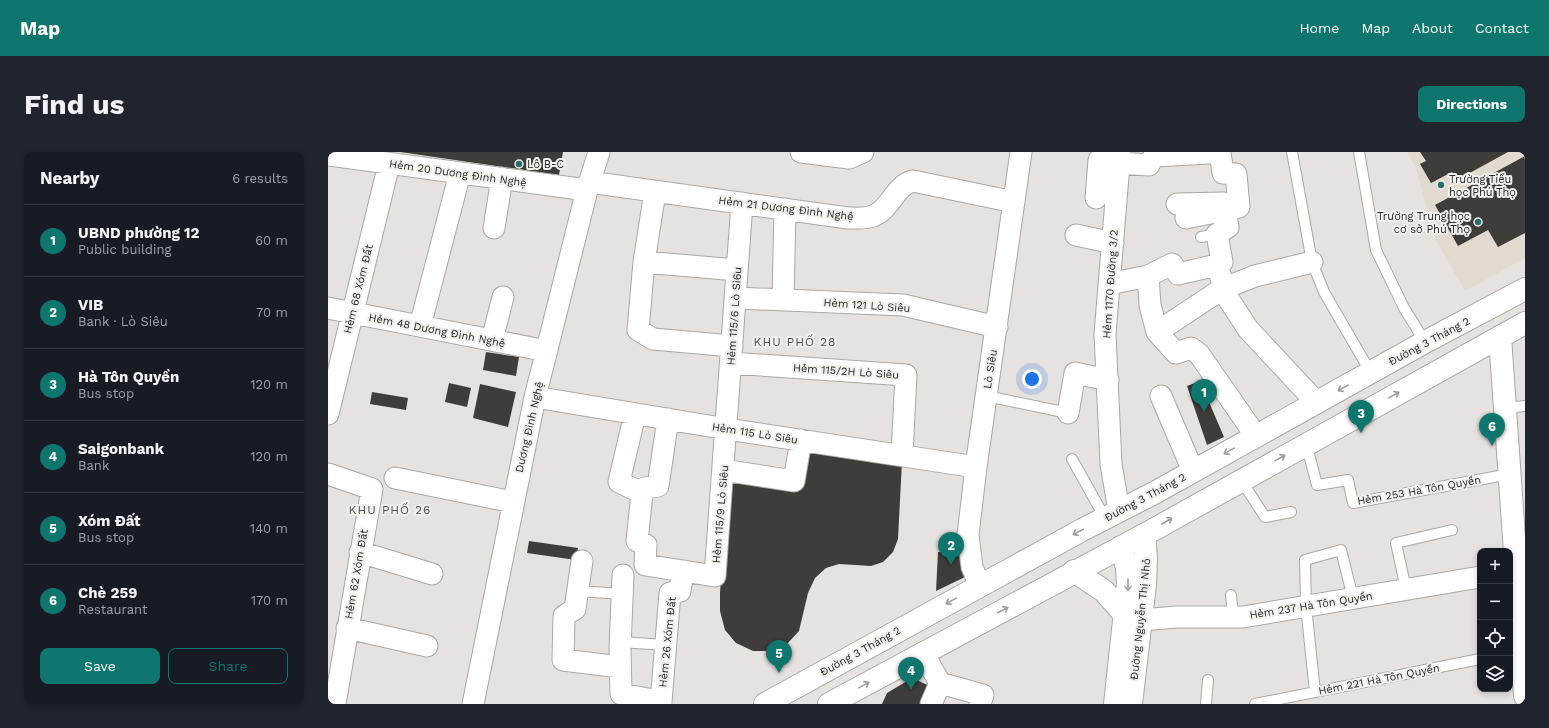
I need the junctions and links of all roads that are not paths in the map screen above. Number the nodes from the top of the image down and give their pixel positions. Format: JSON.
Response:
{"nodes":[{"id":1,"x":599,"y":152,"type":"edge"},
{"id":2,"x":801,"y":152,"type":"edge"},
{"id":3,"x":863,"y":152,"type":"edge"},
{"id":4,"x":1021,"y":152,"type":"edge"},
{"id":5,"x":1292,"y":152,"type":"edge"},
{"id":6,"x":1359,"y":152,"type":"edge"},
{"id":7,"x":1209,"y":153,"type":"edge"},
{"id":8,"x":328,"y":155,"type":"edge"},
{"id":9,"x":1120,"y":158,"type":"edge"},
{"id":10,"x":389,"y":164,"type":"junction"},
{"id":11,"x":460,"y":173,"type":"junction"},
{"id":12,"x":502,"y":178,"type":"junction"},
{"id":13,"x":588,"y":186,"type":"junction"},
{"id":14,"x":655,"y":192,"type":"junction"},
{"id":15,"x":1096,"y":198,"type":"dead end"},
{"id":16,"x":1014,"y":202,"type":"junction"},
{"id":17,"x":742,"y":203,"type":"junction"},
{"id":18,"x":785,"y":209,"type":"junction"},
{"id":19,"x":1225,"y":210,"type":"junction"},
{"id":20,"x":1182,"y":211,"type":"dead end"},
{"id":21,"x":494,"y":228,"type":"dead end"},
{"id":22,"x":1076,"y":234,"type":"dead end"},
{"id":23,"x":1113,"y":243,"type":"junction"},
{"id":24,"x":644,"y":262,"type":"junction"},
{"id":25,"x":1312,"y":262,"type":"junction"},
{"id":26,"x":737,"y":270,"type":"junction"},
{"id":27,"x":1223,"y":272,"type":"junction"},
{"id":28,"x":1148,"y":276,"type":"junction"},
{"id":29,"x":1109,"y":284,"type":"junction"},
{"id":30,"x":1525,"y":289,"type":"edge"},
{"id":31,"x":503,"y":297,"type":"dead end"},
{"id":32,"x":736,"y":298,"type":"junction"},
{"id":33,"x":784,"y":300,"type":"junction"},
{"id":34,"x":328,"y":308,"type":"edge"},
{"id":35,"x":1486,"y":310,"type":"junction"},
{"id":36,"x":352,"y":313,"type":"junction"},
{"id":37,"x":1525,"y":323,"type":"edge"},
{"id":38,"x":420,"y":326,"type":"junction"},
{"id":39,"x":997,"y":327,"type":"junction"},
{"id":40,"x":1157,"y":332,"type":"junction"},
{"id":41,"x":1500,"y":337,"type":"junction"},
{"id":42,"x":492,"y":340,"type":"junction"},
{"id":43,"x":1425,"y":342,"type":"junction"},
{"id":44,"x":546,"y":351,"type":"junction"},
{"id":45,"x":732,"y":355,"type":"junction"},
{"id":46,"x":1371,"y":373,"type":"junction"},
{"id":47,"x":1108,"y":380,"type":"junction"},
{"id":48,"x":986,"y":396,"type":"junction"},
{"id":49,"x":1161,"y":396,"type":"dead end"},
{"id":50,"x":535,"y":397,"type":"junction"},
{"id":51,"x":1317,"y":403,"type":"junction"},
{"id":52,"x":1515,"y":407,"type":"edge"},
{"id":53,"x":1068,"y":413,"type":"joint"},
{"id":54,"x":328,"y":414,"type":"edge"},
{"id":55,"x":635,"y":414,"type":"junction"},
{"id":56,"x":668,"y":419,"type":"junction"},
{"id":57,"x":727,"y":429,"type":"junction"},
{"id":58,"x":1256,"y":436,"type":"junction"},
{"id":59,"x":801,"y":440,"type":"junction"},
{"id":60,"x":1306,"y":443,"type":"junction"},
{"id":61,"x":902,"y":454,"type":"junction"},
{"id":62,"x":1072,"y":459,"type":"dead end"},
{"id":63,"x":976,"y":467,"type":"junction"},
{"id":64,"x":723,"y":470,"type":"junction"},
{"id":65,"x":1193,"y":471,"type":"junction"},
{"id":66,"x":328,"y":474,"type":"edge"},
{"id":67,"x":1510,"y":474,"type":"junction"},
{"id":68,"x":395,"y":478,"type":"dead end"},
{"id":69,"x":1241,"y":480,"type":"junction"},
{"id":70,"x":642,"y":493,"type":"junction"},
{"id":71,"x":513,"y":502,"type":"junction"},
{"id":72,"x":1118,"y":512,"type":"junction"},
{"id":73,"x":1291,"y":512,"type":"dead end"},
{"id":74,"x":1519,"y":523,"type":"edge"},
{"id":75,"x":1452,"y":530,"type":"dead end"},
{"id":76,"x":1144,"y":535,"type":"junction"},
{"id":77,"x":1120,"y":547,"type":"junction"},
{"id":78,"x":360,"y":552,"type":"junction"},
{"id":79,"x":582,"y":561,"type":"dead end"},
{"id":80,"x":683,"y":571,"type":"junction"},
{"id":81,"x":1074,"y":571,"type":"junction"},
{"id":82,"x":1513,"y":572,"type":"edge"},
{"id":83,"x":432,"y":574,"type":"dead end"},
{"id":84,"x":1477,"y":577,"type":"edge"},
{"id":85,"x":623,"y":584,"type":"joint"},
{"id":86,"x":980,"y":586,"type":"junction"},
{"id":87,"x":1406,"y":589,"type":"junction"},
{"id":88,"x":579,"y":591,"type":"junction"},
{"id":89,"x":1232,"y":595,"type":"dead end"},
{"id":90,"x":1352,"y":598,"type":"junction"},
{"id":91,"x":1306,"y":606,"type":"junction"},
{"id":92,"x":1133,"y":617,"type":"junction"},
{"id":93,"x":1233,"y":617,"type":"junction"},
{"id":94,"x":346,"y":628,"type":"junction"},
{"id":95,"x":620,"y":642,"type":"junction"},
{"id":96,"x":666,"y":645,"type":"junction"},
{"id":97,"x":427,"y":646,"type":"dead end"},
{"id":98,"x":1519,"y":652,"type":"edge"},
{"id":99,"x":923,"y":653,"type":"junction"},
{"id":100,"x":1477,"y":660,"type":"edge"},
{"id":101,"x":620,"y":667,"type":"junction"},
{"id":102,"x":1208,"y":680,"type":"dead end"},
{"id":103,"x":940,"y":683,"type":"junction"},
{"id":104,"x":1315,"y":692,"type":"junction"},
{"id":105,"x":1525,"y":696,"type":"edge"},
{"id":106,"x":647,"y":701,"type":"edge"},
{"id":107,"x":335,"y":704,"type":"edge"},
{"id":108,"x":473,"y":704,"type":"edge"},
{"id":109,"x":765,"y":704,"type":"edge"},
{"id":110,"x":830,"y":704,"type":"edge"},
{"id":111,"x":931,"y":704,"type":"edge"},
{"id":112,"x":980,"y":704,"type":"edge"},
{"id":113,"x":1115,"y":704,"type":"edge"},
{"id":114,"x":1131,"y":704,"type":"edge"},
{"id":115,"x":1206,"y":704,"type":"edge"},
{"id":116,"x":1256,"y":704,"type":"edge"}],
"edges":[{"from":1,"to":13,"type":"street","name":"Dương Đình Nghệ"},
{"from":2,"to":3,"type":"street"},
{"from":4,"to":16,"type":"street","name":"Lò Siêu"},
{"from":5,"to":25,"type":"lane"},
{"from":6,"to":43,"type":"lane"},
{"from":7,"to":9,"type":"street"},
{"from":7,"to":19,"type":"street"},
{"from":8,"to":10,"type":"street","name":"Hẻm 20 Dương Đình Nghệ"},
{"from":9,"to":15,"type":"street"},
{"from":9,"to":23,"type":"street","name":"Hẻm 1170 Đường 3/2"},
{"from":10,"to":11,"type":"street","name":"Hẻm 20 Dương Đình Nghệ"},
{"from":10,"to":36,"type":"street","name":"Hẻm 68 Xóm Đất"},
{"from":11,"to":12,"type":"street","name":"Hẻm 20 Dương Đình Nghệ"},
{"from":11,"to":38,"type":"street"},
{"from":12,"to":13,"type":"street","name":"Hẻm 20 Dương Đình Nghệ"},
{"from":12,"to":21,"type":"street"},
{"from":13,"to":14,"type":"street","name":"Hẻm 21 Dương Đình Nghệ"},
{"from":13,"to":44,"type":"street","name":"Dương Đình Nghệ"},
{"from":14,"to":17,"type":"street","name":"Hẻm 21 Dương Đình Nghệ"},
{"from":14,"to":24,"type":"street"},
{"from":16,"to":18,"type":"street","name":"Hẻm 21 Dương Đình Nghệ"},
{"from":16,"to":39,"type":"street","name":"Lò Siêu"},
{"from":17,"to":18,"type":"street","name":"Hẻm 21 Dương Đình Nghệ"},
{"from":17,"to":26,"type":"street","name":"Hẻm 115/6 Lò Si6u"},
{"from":18,"to":33,"type":"street"},
{"from":19,"to":20,"type":"street"},
{"from":19,"to":27,"type":"street"},
{"from":22,"to":23,"type":"street"},
{"from":23,"to":29,"type":"street","name":"Hẻm 1170 Đường 3/2"},
{"from":24,"to":26,"type":"street"},
{"from":24,"to":45,"type":"street"},
{"from":25,"to":27,"type":"street"},
{"from":25,"to":46,"type":"lane"},
{"from":26,"to":32,"type":"street","name":"Hẻm 115/6 Lò Si6u"},
{"from":27,"to":28,"type":"street"},
{"from":27,"to":40,"type":"street"},
{"from":27,"to":51,"type":"street"},
{"from":28,"to":29,"type":"street"},
{"from":28,"to":40,"type":"street"},
{"from":29,"to":47,"type":"street","name":"Hẻm 1170 Đường 3/2"},
{"from":30,"to":35,"type":"main road","name":"Đường 3 Tháng 2"},
{"from":31,"to":42,"type":"street"},
{"from":32,"to":33,"type":"street","name":"Hẻm 121 Lò Siêu"},
{"from":32,"to":45,"type":"street","name":"Hẻm 115/6 Lò Si6u"},
{"from":33,"to":39,"type":"street","name":"Hẻm 121 Lò Siêu"},
{"from":34,"to":36,"type":"street","name":"Hẻm 48 Dương Đình Nghệ"},
{"from":35,"to":41,"type":"main road"},
{"from":35,"to":43,"type":"main road","name":"Đường 3 Tháng 2"},
{"from":36,"to":38,"type":"street","name":"Hẻm 48 Dương Đình Nghệ"},
{"from":36,"to":54,"type":"street","name":"Hẻm 68 Xóm Đất"},
{"from":37,"to":41,"type":"main road"},
{"from":38,"to":42,"type":"street","name":"Hẻm 48 Dương Đình Nghệ"},
{"from":39,"to":48,"type":"street","name":"Lò Siêu"},
{"from":40,"to":58,"type":"street"},
{"from":41,"to":52,"type":"main road"},
{"from":60,"to":41,"type":"main road","one_way":true},
{"from":42,"to":44,"type":"street","name":"Hẻm 48 Dương Đình Nghệ"},
{"from":43,"to":46,"type":"main road","name":"Đường 3 Tháng 2"},
{"from":44,"to":50,"type":"street","name":"Dương Đình Nghệ"},
{"from":45,"to":57,"type":"street","name":"Hẻm 115/6 Lò Si6u"},
{"from":45,"to":61,"type":"street","name":"Hẻm 115/2H Lò Siêu"},
{"from":46,"to":51,"type":"main road","name":"Đường 3 Tháng 2","one_way":true},
{"from":47,"to":53,"type":"street"},
{"from":47,"to":72,"type":"street","name":"Hẻm 1170 Đường 3/2"},
{"from":48,"to":53,"type":"lane"},
{"from":48,"to":63,"type":"street","name":"Lò Siêu"},
{"from":49,"to":65,"type":"street"},
{"from":50,"to":55,"type":"street","name":"Hẻm 115 Lò Siêu"},
{"from":50,"to":71,"type":"street","name":"Dương Đình Nghệ"},
{"from":51,"to":58,"type":"main road","name":"Đường 3 Tháng 2"},
{"from":52,"to":67,"type":"main road"},
{"from":55,"to":56,"type":"street","name":"Hẻm 115 Lò Siêu"},
{"from":55,"to":70,"type":"street"},
{"from":56,"to":57,"type":"street","name":"Hẻm 115 Lò Siêu"},
{"from":56,"to":70,"type":"street"},
{"from":57,"to":59,"type":"street","name":"Hẻm 115 Lò Siêu"},
{"from":57,"to":64,"type":"street","name":"Hẻm 115/9 Lò Siêu"},
{"from":58,"to":65,"type":"main road","name":"Đường 3 Tháng 2","one_way":true},
{"from":59,"to":61,"type":"street","name":"Hẻm 115 Lò Siêu"},
{"from":59,"to":64,"type":"street"},
{"from":60,"to":67,"type":"lane","name":"Hẻm 253 Hà Tôn Quyền"},
{"from":69,"to":60,"type":"main road","one_way":true},
{"from":61,"to":63,"type":"street","name":"Hẻm 115 Lò Siêu"},
{"from":62,"to":72,"type":"lane"},
{"from":63,"to":86,"type":"street","name":"Lò Siêu"},
{"from":64,"to":80,"type":"street","name":"Hẻm 115/9 Lò Siêu"},
{"from":65,"to":72,"type":"main road","name":"Đường 3 Tháng 2"},
{"from":66,"to":78,"type":"street","name":"Hẻm 62 Xóm Đất"},
{"from":67,"to":74,"type":"main road"},
{"from":68,"to":71,"type":"street"},
{"from":69,"to":73,"type":"lane"},
{"from":76,"to":69,"type":"main road","one_way":true},
{"from":70,"to":80,"type":"street","name":"Hẻm 115/9 Lò Siêu"},
{"from":71,"to":108,"type":"street","name":"Dương Đình Nghệ"},
{"from":72,"to":76,"type":"main road"},
{"from":72,"to":77,"type":"main road","name":"Đường Nguyễn Thị Nhỏ"},
{"from":72,"to":86,"type":"main road","name":"Đường 3 Tháng 2","one_way":true},
{"from":74,"to":82,"type":"main road"},
{"from":75,"to":87,"type":"lane"},
{"from":76,"to":77,"type":"main road"},
{"from":76,"to":92,"type":"main road","name":"Đường Nguyễn Thị Nhỏ"},
{"from":77,"to":81,"type":"main road"},
{"from":77,"to":92,"type":"main road","name":"Đường Nguyễn Thị Nhỏ","one_way":true},
{"from":78,"to":83,"type":"street"},
{"from":78,"to":94,"type":"street","name":"Hẻm 62 Xóm Đất"},
{"from":79,"to":88,"type":"street"},
{"from":80,"to":96,"type":"street","name":"Hẻm 26 Xóm Đất"},
{"from":81,"to":92,"type":"main road"},
{"from":99,"to":81,"type":"main road","one_way":true},
{"from":82,"to":98,"type":"main road"},
{"from":84,"to":87,"type":"street","name":"Hẻm 237 Hà Tôn Quyền"},
{"from":85,"to":88,"type":"lane"},
{"from":85,"to":95,"type":"street"},
{"from":86,"to":109,"type":"main road","name":"Đường 3 Tháng 2","one_way":true},
{"from":87,"to":90,"type":"street","name":"Hẻm 237 Hà Tôn Quyền"},
{"from":88,"to":101,"type":"street"},
{"from":89,"to":93,"type":"lane"},
{"from":90,"to":91,"type":"street","name":"Hẻm 237 Hà Tôn Quyền"},
{"from":90,"to":91,"type":"lane"},
{"from":91,"to":93,"type":"street","name":"Hẻm 237 Hà Tôn Quyền"},
{"from":91,"to":104,"type":"lane"},
{"from":92,"to":93,"type":"street","name":"Hẻm 237 Hà Tôn Quyền"},
{"from":92,"to":113,"type":"main road","name":"Đường Nguyễn Thị Nhỏ"},
{"from":92,"to":114,"type":"main road","name":"Đường Nguyễn Thị Nhỏ"},
{"from":94,"to":97,"type":"street"},
{"from":94,"to":107,"type":"street","name":"Hẻm 62 Xóm Đất"},
{"from":95,"to":96,"type":"lane"},
{"from":95,"to":101,"type":"street"},
{"from":96,"to":106,"type":"street","name":"Hẻm 26 Xóm Đất"},
{"from":98,"to":105,"type":"main road"},
{"from":99,"to":103,"type":"street"},
{"from":110,"to":99,"type":"main road","one_way":true},
{"from":100,"to":104,"type":"lane","name":"Hẻm 221 Hà Tôn Quyền"},
{"from":101,"to":106,"type":"street"},
{"from":102,"to":115,"type":"lane"},
{"from":103,"to":111,"type":"street"},
{"from":103,"to":112,"type":"street"},
{"from":104,"to":116,"type":"lane","name":"Hẻm 221 Hà Tôn Quyền"}]}
